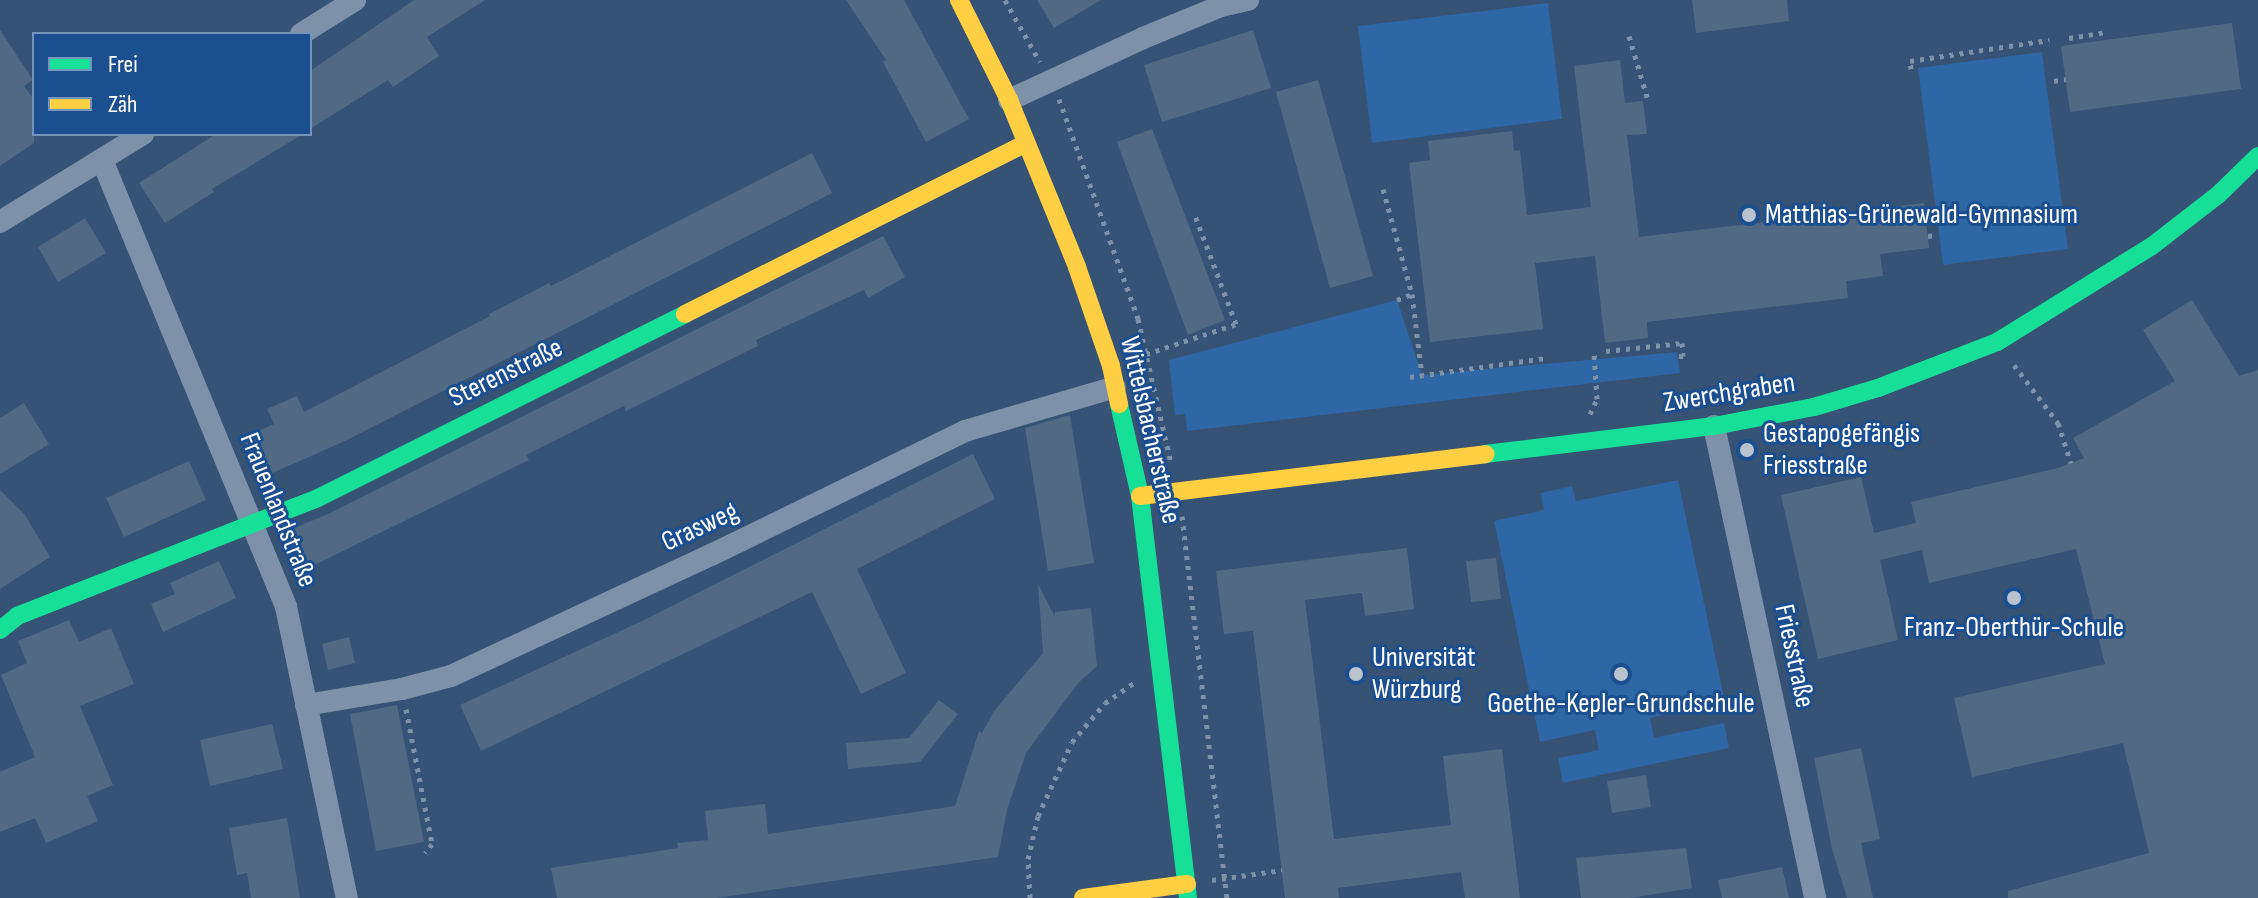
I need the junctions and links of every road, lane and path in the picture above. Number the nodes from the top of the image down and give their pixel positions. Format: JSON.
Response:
{"nodes":[{"id":1,"x":355,"y":0,"type":"edge"},
{"id":2,"x":959,"y":0,"type":"edge"},
{"id":3,"x":1005,"y":0,"type":"edge"},
{"id":4,"x":1248,"y":0,"type":"edge"},
{"id":5,"x":1220,"y":3,"type":"edge"},
{"id":6,"x":304,"y":32,"type":"edge"},
{"id":7,"x":2108,"y":32,"type":"dead end"},
{"id":8,"x":1629,"y":36,"type":"dead end"},
{"id":9,"x":2069,"y":38,"type":"dead end"},
{"id":10,"x":2049,"y":40,"type":"dead end"},
{"id":11,"x":1041,"y":63,"type":"dead end"},
{"id":12,"x":1911,"y":69,"type":"dead end"},
{"id":13,"x":2066,"y":79,"type":"dead end"},
{"id":14,"x":2054,"y":81,"type":"dead end"},
{"id":15,"x":1053,"y":88,"type":"dead end"},
{"id":16,"x":1009,"y":100,"type":"junction"},
{"id":17,"x":1648,"y":100,"type":"dead end"},
{"id":18,"x":140,"y":136,"type":"edge"},
{"id":19,"x":1026,"y":143,"type":"junction"},
{"id":20,"x":2258,"y":156,"type":"edge"},
{"id":21,"x":102,"y":160,"type":"junction"},
{"id":22,"x":1383,"y":189,"type":"dead end"},
{"id":23,"x":1194,"y":213,"type":"dead end"},
{"id":24,"x":0,"y":222,"type":"edge"},
{"id":25,"x":1936,"y":235,"type":"dead end"},
{"id":26,"x":1928,"y":236,"type":"dead end"},
{"id":27,"x":1412,"y":294,"type":"junction"},
{"id":28,"x":1397,"y":300,"type":"dead end"},
{"id":29,"x":1997,"y":342,"type":"junction"},
{"id":30,"x":1606,"y":351,"type":"dead end"},
{"id":31,"x":1147,"y":354,"type":"junction"},
{"id":32,"x":1595,"y":356,"type":"dead end"},
{"id":33,"x":1678,"y":356,"type":"dead end"},
{"id":34,"x":1546,"y":358,"type":"dead end"},
{"id":35,"x":1422,"y":375,"type":"junction"},
{"id":36,"x":1113,"y":376,"type":"junction"},
{"id":37,"x":1410,"y":377,"type":"dead end"},
{"id":38,"x":1597,"y":399,"type":"dead end"},
{"id":39,"x":1714,"y":426,"type":"junction"},
{"id":40,"x":1171,"y":460,"type":"dead end"},
{"id":41,"x":2071,"y":463,"type":"dead end"},
{"id":42,"x":1140,"y":496,"type":"junction"},
{"id":43,"x":1182,"y":515,"type":"dead end"},
{"id":44,"x":252,"y":524,"type":"junction"},
{"id":45,"x":0,"y":630,"type":"edge"},
{"id":46,"x":1163,"y":677,"type":"junction"},
{"id":47,"x":402,"y":689,"type":"junction"},
{"id":48,"x":306,"y":705,"type":"junction"},
{"id":49,"x":425,"y":853,"type":"dead end"},
{"id":50,"x":1282,"y":870,"type":"dead end"},
{"id":51,"x":1225,"y":878,"type":"junction"},
{"id":52,"x":1187,"y":891,"type":"edge"},
{"id":53,"x":347,"y":898,"type":"edge"},
{"id":54,"x":1030,"y":898,"type":"edge"},
{"id":55,"x":1083,"y":898,"type":"edge"},
{"id":56,"x":1227,"y":898,"type":"edge"},
{"id":57,"x":1815,"y":898,"type":"edge"}],
"edges":[{"from":1,"to":6,"type":"street"},
{"from":2,"to":16,"type":"street","name":"Wittelsbacherstraße"},
{"from":3,"to":11,"type":"path"},
{"from":4,"to":5,"type":"street"},
{"from":5,"to":16,"type":"street"},
{"from":7,"to":9,"type":"path"},
{"from":8,"to":17,"type":"path"},
{"from":10,"to":12,"type":"path"},
{"from":13,"to":14,"type":"path"},
{"from":15,"to":31,"type":"path"},
{"from":16,"to":19,"type":"street","name":"Wittelsbacherstraße"},
{"from":18,"to":21,"type":"street"},
{"from":19,"to":36,"type":"street","name":"Wittelsbacherstraße"},
{"from":19,"to":44,"type":"street","name":"Sterenstraße"},
{"from":20,"to":29,"type":"street","name":"Zwerchgraben"},
{"from":21,"to":24,"type":"street"},
{"from":21,"to":44,"type":"street","name":"Frauenlandstraße"},
{"from":22,"to":27,"type":"path"},
{"from":23,"to":31,"type":"path"},
{"from":25,"to":26,"type":"path"},
{"from":27,"to":28,"type":"path"},
{"from":27,"to":35,"type":"path"},
{"from":29,"to":39,"type":"street","name":"Zwerchgraben"},
{"from":29,"to":41,"type":"path"},
{"from":30,"to":33,"type":"path"},
{"from":31,"to":36,"type":"path"},
{"from":31,"to":40,"type":"path"},
{"from":32,"to":38,"type":"path"},
{"from":34,"to":35,"type":"path"},
{"from":35,"to":37,"type":"path"},
{"from":36,"to":42,"type":"street","name":"Wittelsbacherstraße"},
{"from":36,"to":47,"type":"street","name":"Grasweg"},
{"from":39,"to":42,"type":"street","name":"Zwerchgraben"},
{"from":39,"to":57,"type":"street","name":"Friesstraße"},
{"from":42,"to":46,"type":"street","name":"Wittelsbacherstraße"},
{"from":43,"to":51,"type":"path"},
{"from":44,"to":45,"type":"street","name":"Sterenstraße"},
{"from":44,"to":48,"type":"street","name":"Frauenlandstraße"},
{"from":46,"to":52,"type":"street","name":"Wittelsbacherstraße"},
{"from":46,"to":54,"type":"path"},
{"from":47,"to":48,"type":"street","name":"Grasweg"},
{"from":47,"to":49,"type":"path"},
{"from":48,"to":53,"type":"street","name":"Frauenlandstraße"},
{"from":50,"to":51,"type":"path"},
{"from":51,"to":52,"type":"path"},
{"from":51,"to":56,"type":"path"},
{"from":52,"to":55,"type":"street"}]}
